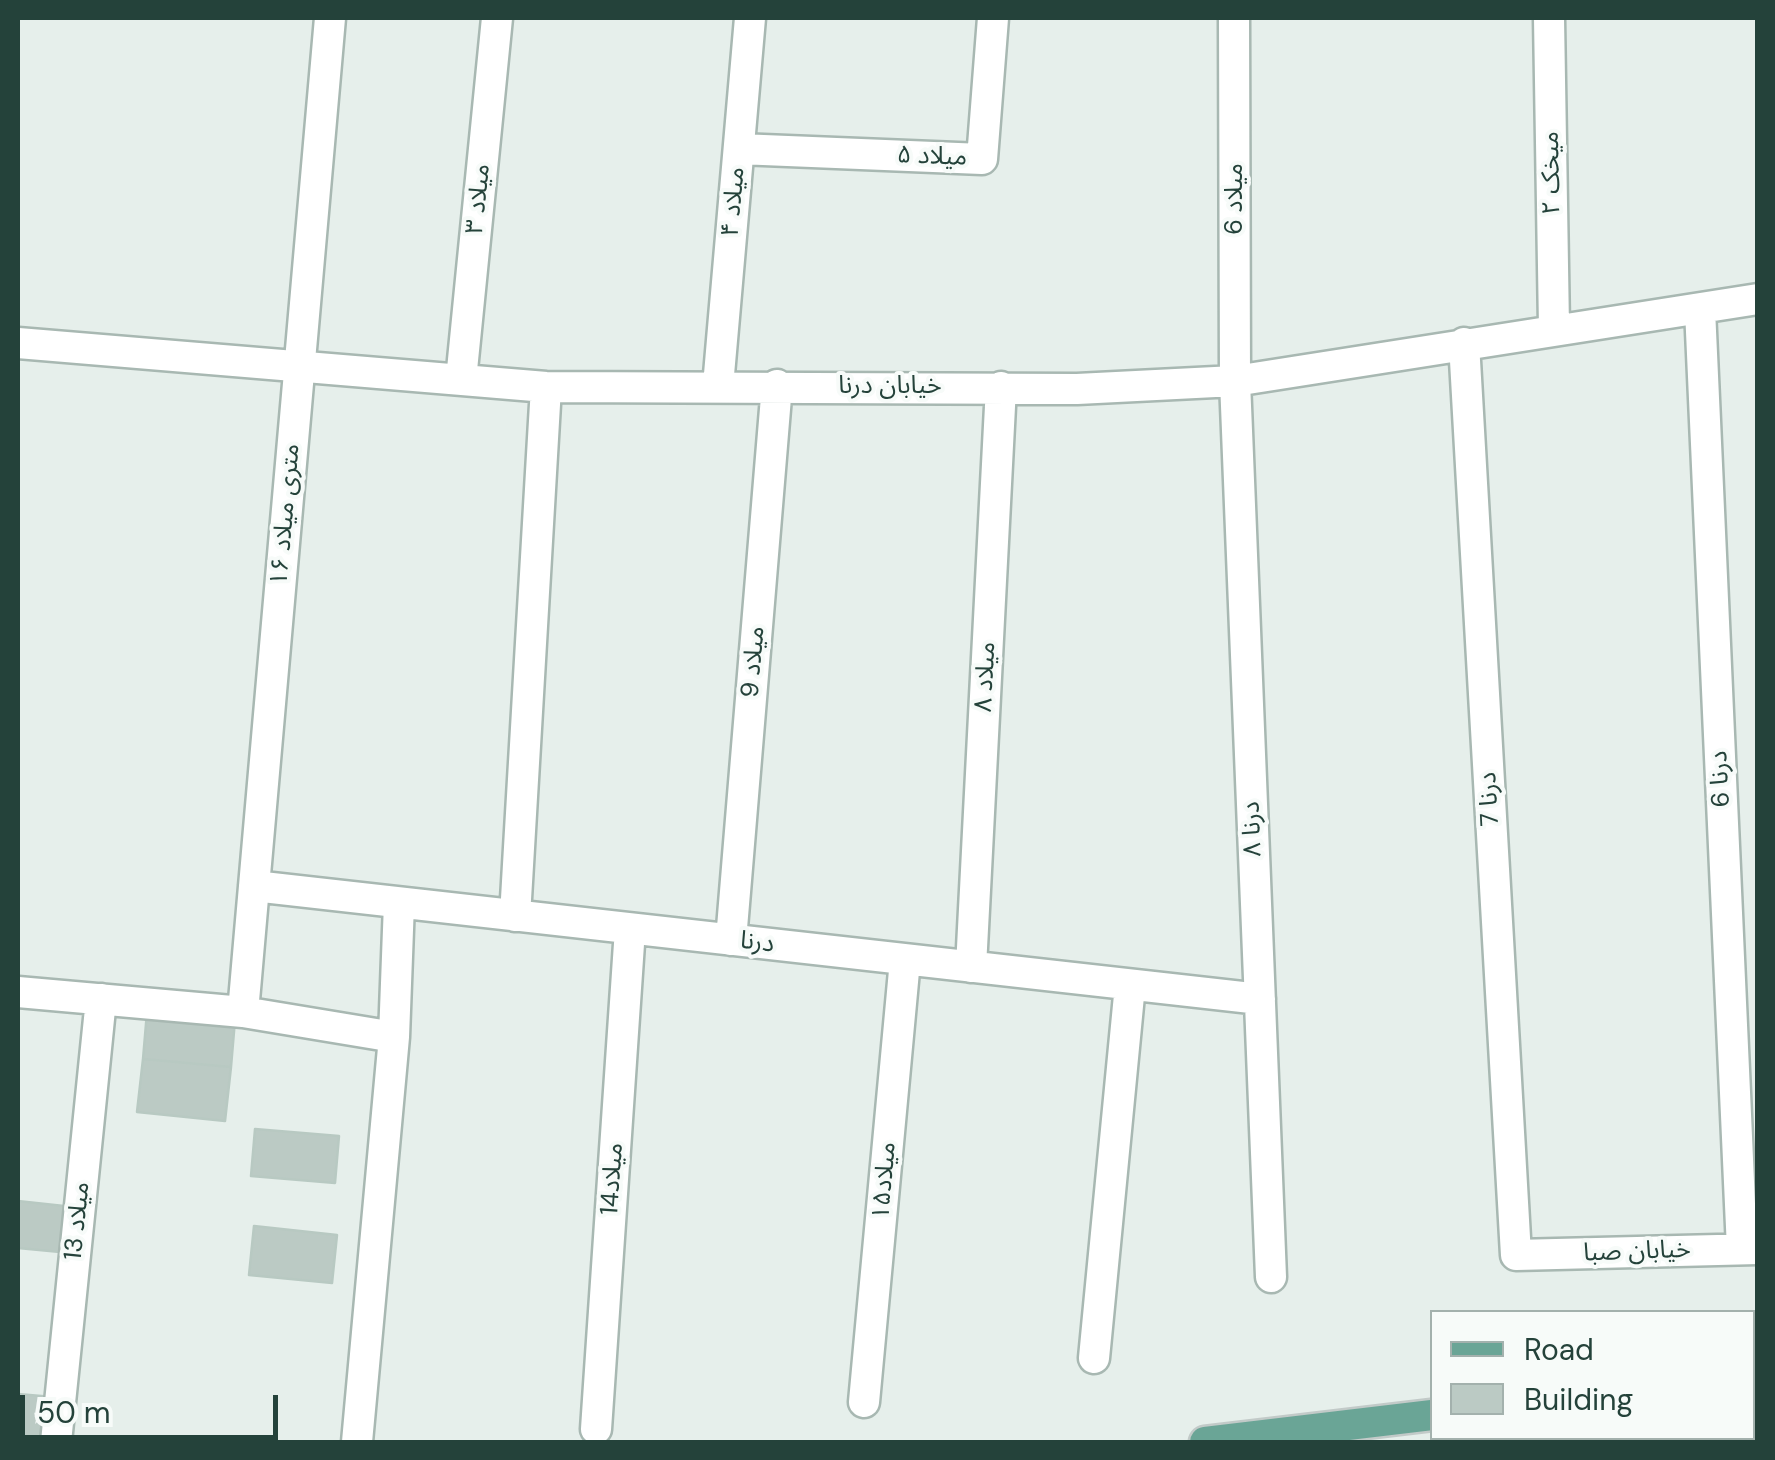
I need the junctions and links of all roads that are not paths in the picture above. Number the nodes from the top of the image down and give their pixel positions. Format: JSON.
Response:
{"nodes":[{"id":1,"x":330,"y":18,"type":"edge"},
{"id":2,"x":498,"y":18,"type":"edge"},
{"id":3,"x":750,"y":18,"type":"edge"},
{"id":4,"x":993,"y":18,"type":"edge"},
{"id":5,"x":1234,"y":18,"type":"edge"},
{"id":6,"x":1549,"y":18,"type":"edge"},
{"id":7,"x":739,"y":149,"type":"junction"},
{"id":8,"x":1758,"y":299,"type":"edge"},
{"id":9,"x":1700,"y":309,"type":"junction"},
{"id":10,"x":1554,"y":328,"type":"junction"},
{"id":11,"x":18,"y":343,"type":"edge"},
{"id":12,"x":1464,"y":343,"type":"junction"},
{"id":13,"x":300,"y":364,"type":"junction"},
{"id":14,"x":460,"y":380,"type":"junction"},
{"id":15,"x":1235,"y":381,"type":"junction"},
{"id":16,"x":777,"y":385,"type":"junction"},
{"id":17,"x":718,"y":386,"type":"junction"},
{"id":18,"x":546,"y":387,"type":"junction"},
{"id":19,"x":1002,"y":387,"type":"junction"},
{"id":20,"x":254,"y":886,"type":"junction"},
{"id":21,"x":400,"y":903,"type":"junction"},
{"id":22,"x":514,"y":916,"type":"junction"},
{"id":23,"x":630,"y":929,"type":"junction"},
{"id":24,"x":731,"y":940,"type":"junction"},
{"id":25,"x":905,"y":960,"type":"junction"},
{"id":26,"x":971,"y":967,"type":"junction"},
{"id":27,"x":1130,"y":985,"type":"junction"},
{"id":28,"x":18,"y":992,"type":"edge"},
{"id":29,"x":101,"y":999,"type":"junction"},
{"id":30,"x":1260,"y":1000,"type":"junction"},
{"id":31,"x":243,"y":1012,"type":"junction"},
{"id":32,"x":394,"y":1036,"type":"junction"},
{"id":33,"x":1750,"y":1248,"type":"edge"},
{"id":34,"x":1516,"y":1255,"type":"joint"},
{"id":35,"x":1271,"y":1278,"type":"dead end"},
{"id":36,"x":1094,"y":1358,"type":"dead end"},
{"id":37,"x":864,"y":1402,"type":"dead end"},
{"id":38,"x":1430,"y":1415,"type":"edge"},
{"id":39,"x":596,"y":1429,"type":"dead end"},
{"id":40,"x":56,"y":1442,"type":"edge"},
{"id":41,"x":357,"y":1442,"type":"edge"},
{"id":42,"x":1205,"y":1442,"type":"edge"}],
"edges":[{"from":1,"to":13,"type":"street","name":"۱۶ متری میلاد"},
{"from":2,"to":14,"type":"street","name":"میلاد ۳"},
{"from":3,"to":7,"type":"street","name":"میلاد ۴"},
{"from":4,"to":7,"type":"street","name":"میلاد ۵"},
{"from":5,"to":15,"type":"street","name":"میلاد 6"},
{"from":6,"to":10,"type":"street","name":"میخک ۲"},
{"from":7,"to":17,"type":"street","name":"میلاد ۴"},
{"from":8,"to":9,"type":"street","name":"خیابان درنا"},
{"from":9,"to":10,"type":"street","name":"خیابان درنا"},
{"from":9,"to":33,"type":"street","name":"درنا 6"},
{"from":10,"to":12,"type":"street","name":"خیابان درنا"},
{"from":11,"to":13,"type":"street","name":"خیابان درنا"},
{"from":12,"to":15,"type":"street","name":"خیابان درنا"},
{"from":12,"to":34,"type":"street","name":"درنا 7"},
{"from":13,"to":14,"type":"street","name":"خیابان درنا"},
{"from":13,"to":20,"type":"street","name":"۱۶ متری میلاد"},
{"from":14,"to":18,"type":"street","name":"خیابان درنا"},
{"from":15,"to":19,"type":"street","name":"خیابان درنا"},
{"from":15,"to":30,"type":"street","name":"درنا ۸"},
{"from":16,"to":17,"type":"street","name":"خیابان درنا"},
{"from":16,"to":19,"type":"street","name":"خیابان درنا"},
{"from":16,"to":24,"type":"street","name":"میلاد 9"},
{"from":17,"to":18,"type":"street","name":"خیابان درنا"},
{"from":18,"to":22,"type":"street"},
{"from":19,"to":26,"type":"street","name":"میلاد ۸"},
{"from":20,"to":21,"type":"street","name":"درنا"},
{"from":20,"to":31,"type":"street","name":"۱۶ متری میلاد"},
{"from":21,"to":22,"type":"street","name":"درنا"},
{"from":21,"to":32,"type":"street"},
{"from":22,"to":23,"type":"street","name":"درنا"},
{"from":23,"to":24,"type":"street","name":"درنا"},
{"from":23,"to":39,"type":"street","name":"میلاد14"},
{"from":24,"to":25,"type":"street","name":"درنا"},
{"from":25,"to":26,"type":"street","name":"درنا"},
{"from":25,"to":37,"type":"street","name":"میلاد۱۵"},
{"from":26,"to":27,"type":"street","name":"درنا"},
{"from":27,"to":30,"type":"street","name":"درنا"},
{"from":27,"to":36,"type":"street"},
{"from":28,"to":29,"type":"street"},
{"from":29,"to":31,"type":"street"},
{"from":29,"to":40,"type":"street","name":"میلاد 13"},
{"from":30,"to":35,"type":"street","name":"درنا ۸"},
{"from":31,"to":32,"type":"street"},
{"from":32,"to":41,"type":"street"},
{"from":33,"to":34,"type":"street","name":"خیابان صبا"},
{"from":38,"to":42,"type":"main road"}]}
